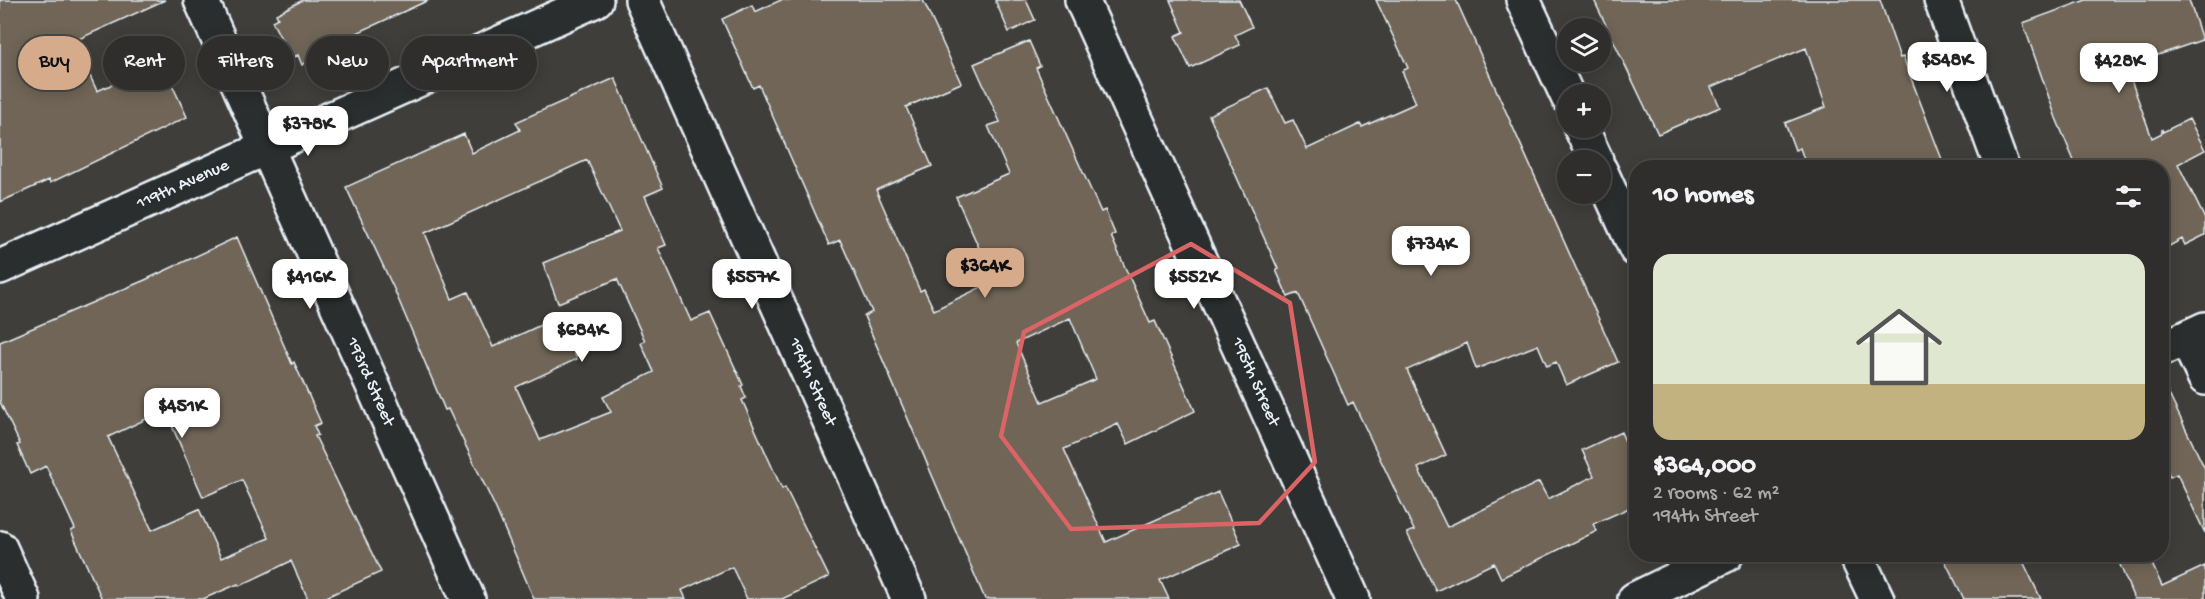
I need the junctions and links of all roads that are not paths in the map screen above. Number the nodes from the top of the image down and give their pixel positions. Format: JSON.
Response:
{"nodes":[{"id":1,"x":201,"y":0,"type":"edge"},
{"id":2,"x":596,"y":0,"type":"edge"},
{"id":3,"x":642,"y":0,"type":"edge"},
{"id":4,"x":1082,"y":0,"type":"edge"},
{"id":5,"x":1523,"y":0,"type":"edge"},
{"id":6,"x":1941,"y":0,"type":"edge"},
{"id":7,"x":1562,"y":84,"type":"edge"},
{"id":8,"x":265,"y":148,"type":"junction"},
{"id":9,"x":1999,"y":160,"type":"edge"},
{"id":10,"x":1611,"y":194,"type":"edge"},
{"id":11,"x":1629,"y":234,"type":"edge"},
{"id":12,"x":0,"y":267,"type":"edge"},
{"id":13,"x":2184,"y":338,"type":"edge"},
{"id":14,"x":2205,"y":378,"type":"edge"},
{"id":15,"x":0,"y":548,"type":"edge"},
{"id":16,"x":1712,"y":562,"type":"edge"},
{"id":17,"x":1859,"y":562,"type":"edge"},
{"id":18,"x":23,"y":599,"type":"edge"},
{"id":19,"x":468,"y":599,"type":"edge"},
{"id":20,"x":909,"y":599,"type":"edge"},
{"id":21,"x":1353,"y":599,"type":"edge"},
{"id":22,"x":1635,"y":599,"type":"edge"},
{"id":23,"x":1877,"y":599,"type":"edge"}],
"edges":[{"from":1,"to":8,"type":"street","name":"193rd Street"},
{"from":2,"to":8,"type":"street","name":"119th Avenue"},
{"from":3,"to":20,"type":"street","name":"194th Street"},
{"from":4,"to":21,"type":"street","name":"195th Street"},
{"from":5,"to":7,"type":"street"},
{"from":6,"to":9,"type":"street"},
{"from":8,"to":12,"type":"street","name":"119th Avenue"},
{"from":8,"to":19,"type":"street","name":"193rd Street"},
{"from":10,"to":11,"type":"street"},
{"from":13,"to":14,"type":"street"},
{"from":15,"to":18,"type":"street"},
{"from":16,"to":22,"type":"street"},
{"from":17,"to":23,"type":"street"}]}
